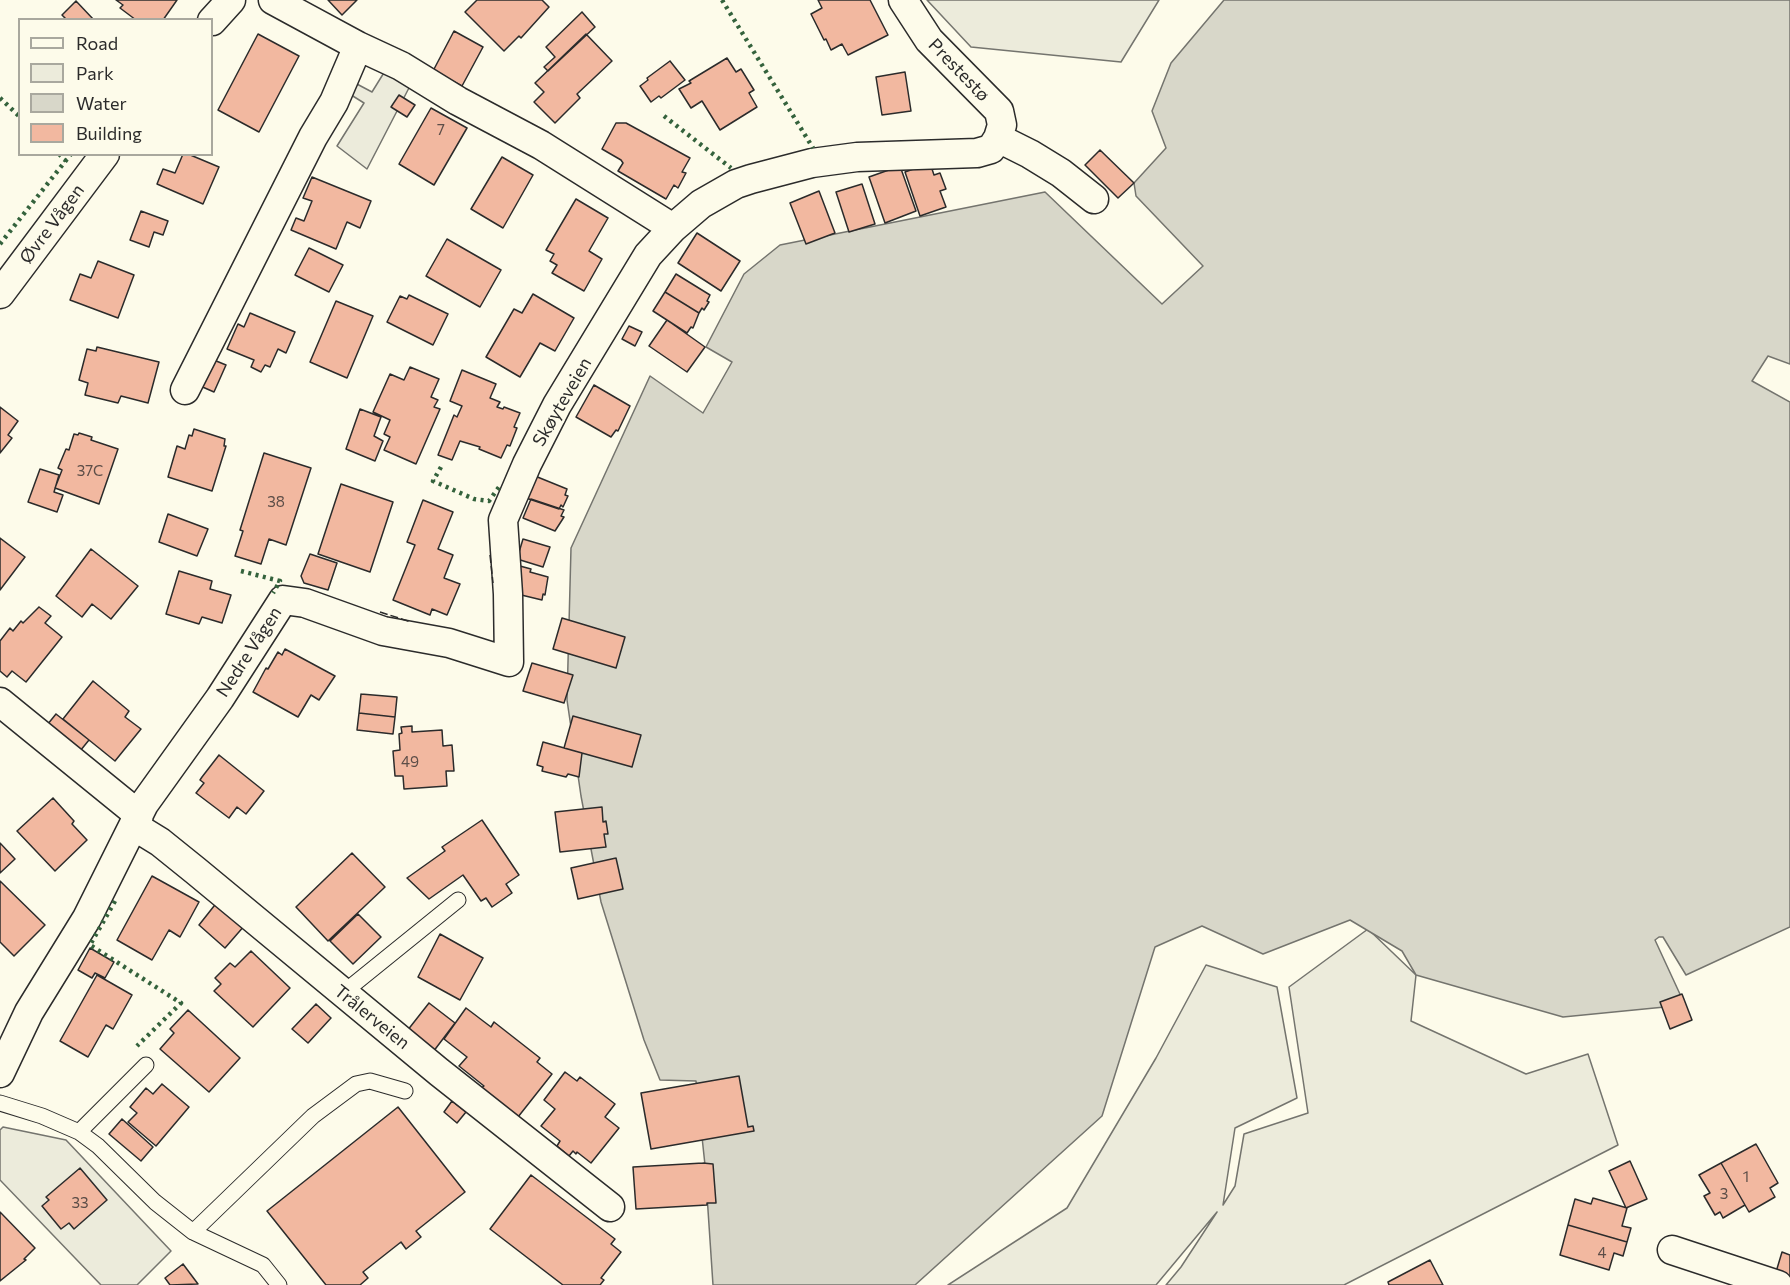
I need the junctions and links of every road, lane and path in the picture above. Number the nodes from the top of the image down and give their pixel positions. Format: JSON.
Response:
{"nodes":[{"id":1,"x":231,"y":0,"type":"edge"},
{"id":2,"x":273,"y":0,"type":"edge"},
{"id":3,"x":903,"y":0,"type":"edge"},
{"id":4,"x":213,"y":20,"type":"edge"},
{"id":5,"x":358,"y":46,"type":"junction"},
{"id":6,"x":998,"y":138,"type":"junction"},
{"id":7,"x":104,"y":156,"type":"edge"},
{"id":8,"x":1094,"y":199,"type":"dead end"},
{"id":9,"x":673,"y":228,"type":"junction"},
{"id":10,"x":0,"y":294,"type":"edge"},
{"id":11,"x":185,"y":390,"type":"dead end"},
{"id":12,"x":449,"y":643,"type":"joint"},
{"id":13,"x":0,"y":702,"type":"edge"},
{"id":14,"x":137,"y":821,"type":"junction"},
{"id":15,"x":458,"y":900,"type":"dead end"},
{"id":16,"x":343,"y":993,"type":"junction"},
{"id":17,"x":146,"y":1065,"type":"dead end"},
{"id":18,"x":0,"y":1073,"type":"edge"},
{"id":19,"x":405,"y":1092,"type":"dead end"},
{"id":20,"x":0,"y":1103,"type":"edge"},
{"id":21,"x":79,"y":1132,"type":"junction"},
{"id":22,"x":610,"y":1206,"type":"dead end"},
{"id":23,"x":193,"y":1232,"type":"junction"},
{"id":24,"x":1672,"y":1250,"type":"dead end"},
{"id":25,"x":279,"y":1285,"type":"edge"},
{"id":26,"x":1778,"y":1285,"type":"edge"}],
"edges":[{"from":1,"to":4,"type":"street"},
{"from":2,"to":5,"type":"street"},
{"from":3,"to":6,"type":"street","name":"Prestestø"},
{"from":5,"to":9,"type":"street"},
{"from":5,"to":11,"type":"street"},
{"from":6,"to":8,"type":"street"},
{"from":6,"to":9,"type":"street","name":"Skøyteveien"},
{"from":7,"to":10,"type":"street","name":"Øvre Vågen"},
{"from":9,"to":12,"type":"street","name":"Skøyteveien"},
{"from":12,"to":14,"type":"street","name":"Nedre Vågen"},
{"from":13,"to":14,"type":"street"},
{"from":14,"to":16,"type":"street","name":"Trålerveien"},
{"from":14,"to":18,"type":"street","name":"Nedre Vågen"},
{"from":15,"to":16,"type":"lane"},
{"from":16,"to":22,"type":"street","name":"Trålerveien"},
{"from":17,"to":21,"type":"lane"},
{"from":19,"to":23,"type":"lane"},
{"from":20,"to":21,"type":"lane"},
{"from":21,"to":23,"type":"lane"},
{"from":23,"to":25,"type":"lane"},
{"from":24,"to":26,"type":"street"}]}
